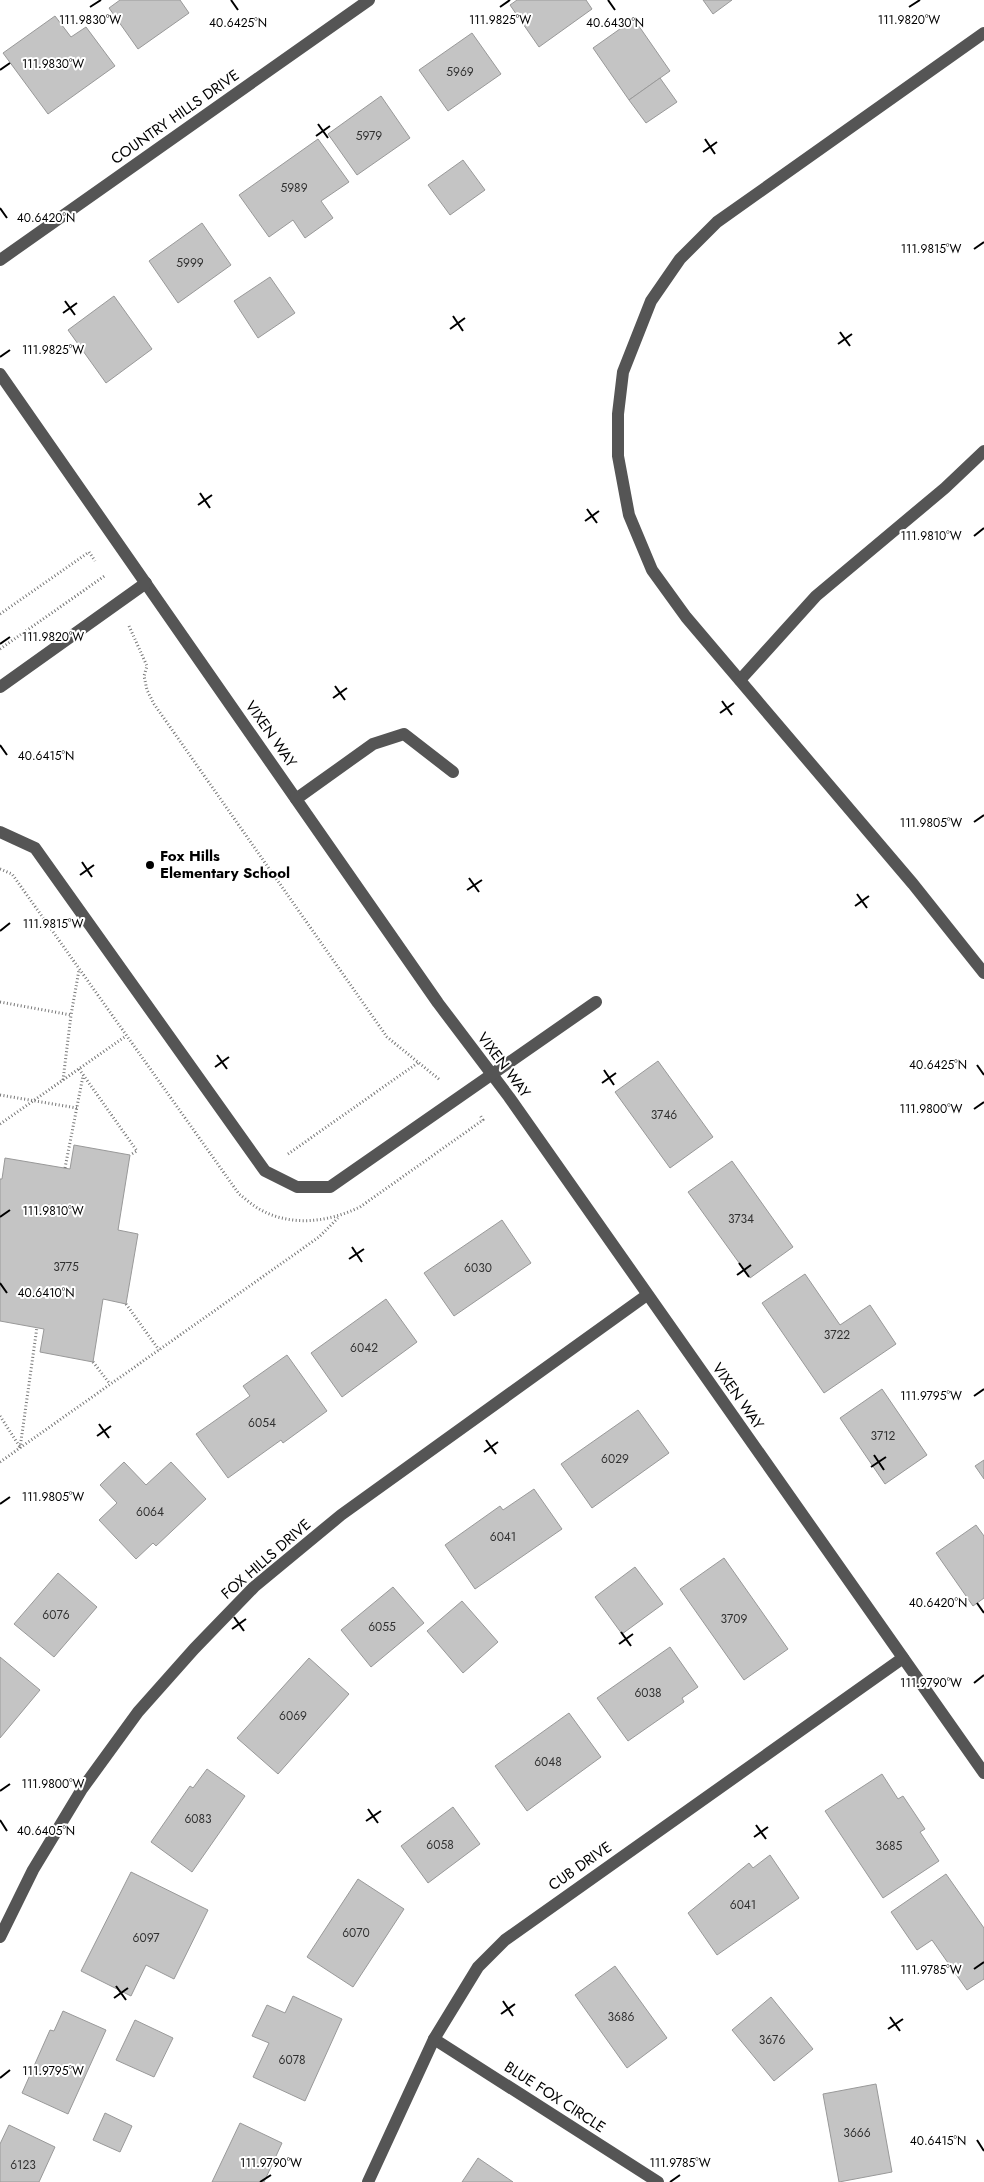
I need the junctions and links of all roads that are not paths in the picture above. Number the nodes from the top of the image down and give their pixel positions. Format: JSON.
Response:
{"nodes":[{"id":1,"x":369,"y":0,"type":"edge"},
{"id":2,"x":984,"y":33,"type":"edge"},
{"id":3,"x":0,"y":260,"type":"edge"},
{"id":4,"x":0,"y":374,"type":"edge"},
{"id":5,"x":984,"y":451,"type":"edge"},
{"id":6,"x":146,"y":583,"type":"junction"},
{"id":7,"x":740,"y":680,"type":"junction"},
{"id":8,"x":0,"y":687,"type":"edge"},
{"id":9,"x":453,"y":772,"type":"dead end"},
{"id":10,"x":296,"y":799,"type":"junction"},
{"id":11,"x":0,"y":832,"type":"edge"},
{"id":12,"x":984,"y":973,"type":"edge"},
{"id":13,"x":596,"y":1002,"type":"dead end"},
{"id":14,"x":491,"y":1074,"type":"junction"},
{"id":15,"x":647,"y":1295,"type":"junction"},
{"id":16,"x":903,"y":1658,"type":"junction"},
{"id":17,"x":984,"y":1773,"type":"edge"},
{"id":18,"x":0,"y":1937,"type":"edge"},
{"id":19,"x":434,"y":2039,"type":"junction"},
{"id":20,"x":368,"y":2182,"type":"edge"},
{"id":21,"x":658,"y":2182,"type":"edge"}],
"edges":[{"from":1,"to":3,"type":"street","name":"COUNTRY HILLS DRIVE"},
{"from":2,"to":7,"type":"street"},
{"from":4,"to":6,"type":"street","name":"VIXEN WAY"},
{"from":5,"to":7,"type":"street"},
{"from":6,"to":8,"type":"street"},
{"from":6,"to":10,"type":"street","name":"VIXEN WAY"},
{"from":7,"to":12,"type":"street"},
{"from":9,"to":10,"type":"street"},
{"from":10,"to":14,"type":"street","name":"VIXEN WAY"},
{"from":11,"to":14,"type":"street"},
{"from":13,"to":14,"type":"street"},
{"from":14,"to":15,"type":"street","name":"VIXEN WAY"},
{"from":15,"to":16,"type":"street","name":"VIXEN WAY"},
{"from":15,"to":18,"type":"street","name":"FOX HILLS DRIVE"},
{"from":16,"to":17,"type":"street","name":"VIXEN WAY"},
{"from":16,"to":19,"type":"street","name":"CUB DRIVE"},
{"from":19,"to":20,"type":"street","name":"CUB DRIVE"},
{"from":19,"to":21,"type":"street","name":"BLUE FOX CIRCLE"}]}
